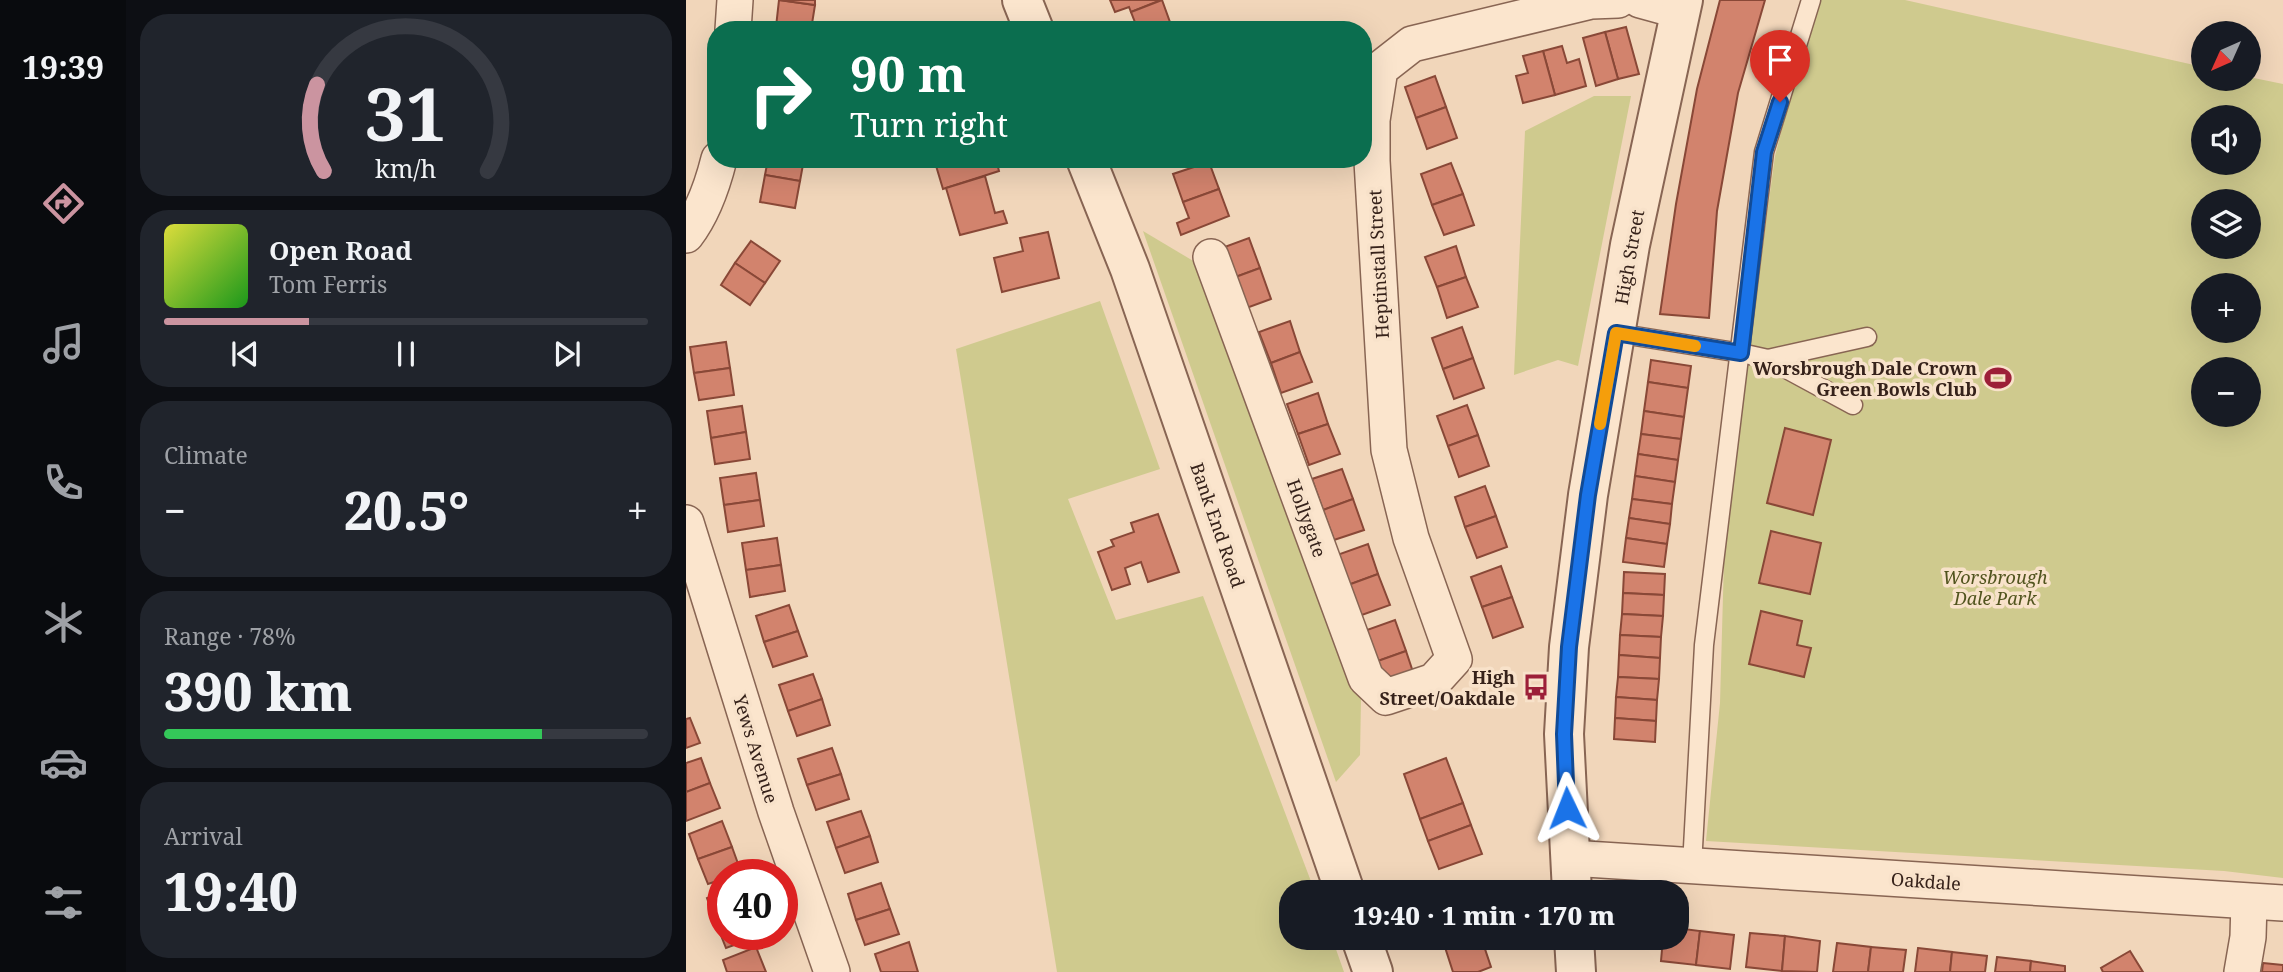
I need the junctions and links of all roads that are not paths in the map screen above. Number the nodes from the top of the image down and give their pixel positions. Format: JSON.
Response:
{"nodes":[{"id":1,"x":735,"y":0,"type":"edge"},
{"id":2,"x":1618,"y":0,"type":"edge"},
{"id":3,"x":1640,"y":0,"type":"edge"},
{"id":4,"x":1811,"y":0,"type":"edge"},
{"id":5,"x":1681,"y":6,"type":"edge"},
{"id":6,"x":734,"y":21,"type":"edge"},
{"id":7,"x":717,"y":168,"type":"edge"},
{"id":8,"x":1090,"y":168,"type":"edge"},
{"id":9,"x":686,"y":235,"type":"edge"},
{"id":10,"x":1211,"y":257,"type":"dead end"},
{"id":11,"x":1616,"y":333,"type":"junction"},
{"id":12,"x":1867,"y":337,"type":"dead end"},
{"id":13,"x":1741,"y":353,"type":"junction"},
{"id":14,"x":1768,"y":359,"type":"junction"},
{"id":15,"x":1853,"y":405,"type":"dead end"},
{"id":16,"x":686,"y":523,"type":"edge"},
{"id":17,"x":1454,"y":659,"type":"joint"},
{"id":18,"x":1692,"y":866,"type":"junction"},
{"id":19,"x":1571,"y":875,"type":"edge"},
{"id":20,"x":1341,"y":880,"type":"edge"},
{"id":21,"x":2266,"y":902,"type":"edge"},
{"id":22,"x":1365,"y":950,"type":"edge"},
{"id":23,"x":1575,"y":950,"type":"edge"},
{"id":24,"x":832,"y":972,"type":"edge"},
{"id":25,"x":1373,"y":972,"type":"edge"},
{"id":26,"x":1576,"y":972,"type":"edge"},
{"id":27,"x":2242,"y":972,"type":"edge"}],
"edges":[{"from":1,"to":6,"type":"street"},
{"from":2,"to":17,"type":"street","name":"Heptinstall Street"},
{"from":3,"to":5,"type":"street"},
{"from":4,"to":13,"type":"lane"},
{"from":5,"to":11,"type":"street","name":"High Street"},
{"from":7,"to":9,"type":"street"},
{"from":8,"to":20,"type":"street","name":"Bank End Road"},
{"from":10,"to":17,"type":"street","name":"Hollygate"},
{"from":11,"to":13,"type":"lane"},
{"from":11,"to":19,"type":"street","name":"High Street"},
{"from":12,"to":14,"type":"lane"},
{"from":13,"to":14,"type":"lane"},
{"from":13,"to":18,"type":"lane"},
{"from":14,"to":15,"type":"lane"},
{"from":16,"to":24,"type":"street","name":"Yews Avenue"},
{"from":18,"to":19,"type":"street","name":"Oakdale"},
{"from":18,"to":21,"type":"street","name":"Oakdale"},
{"from":21,"to":27,"type":"street"},
{"from":22,"to":25,"type":"street"},
{"from":23,"to":26,"type":"street"}]}
